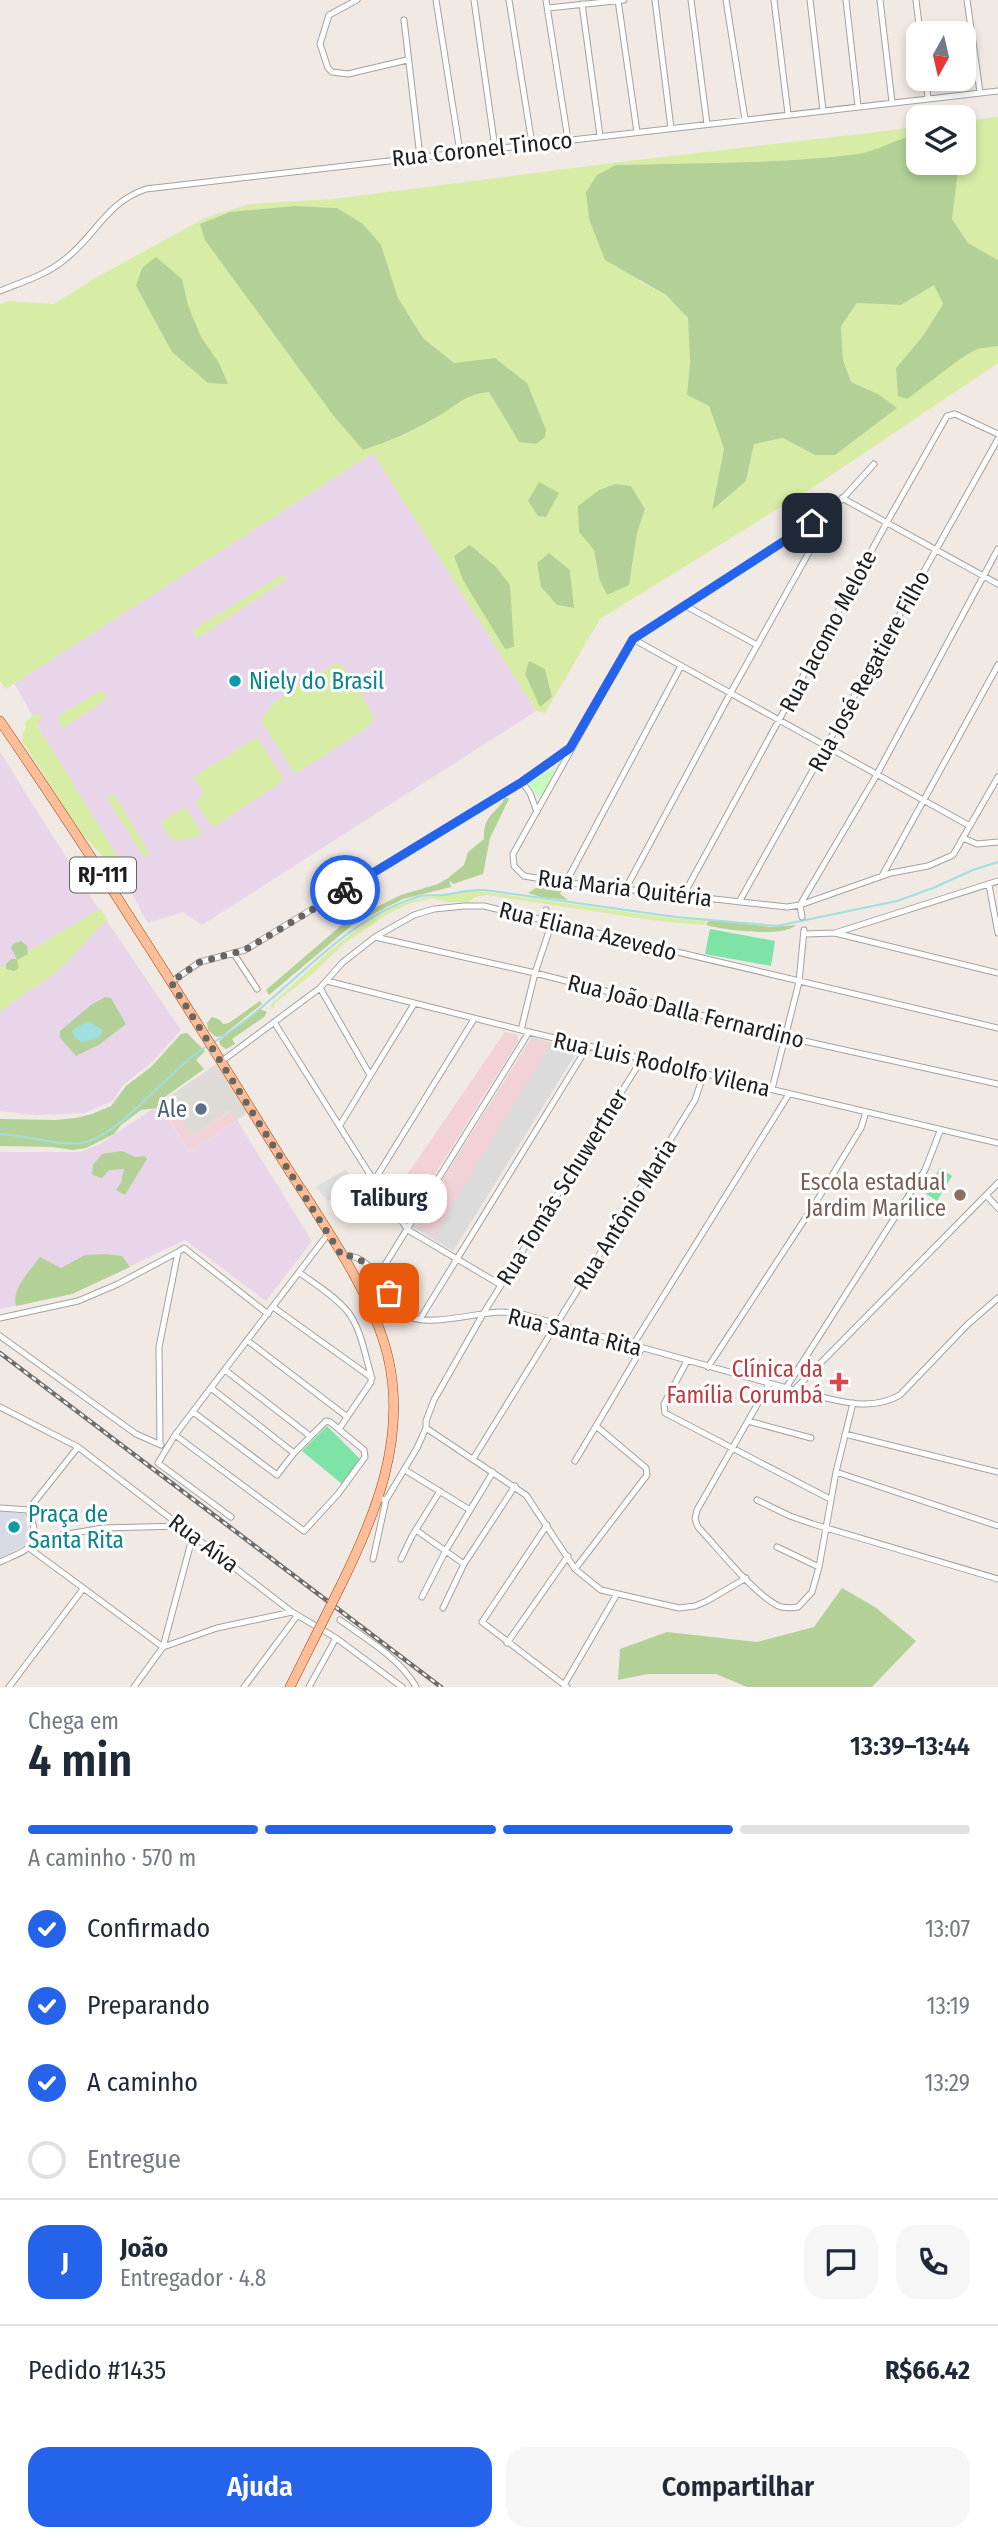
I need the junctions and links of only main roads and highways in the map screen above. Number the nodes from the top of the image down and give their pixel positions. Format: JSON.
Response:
{"nodes":[{"id":1,"x":0,"y":722,"type":"edge"},
{"id":2,"x":290,"y":1687,"type":"edge"}],
"edges":[{"from":1,"to":2,"type":"main road","number":"RJ-111","bridge":true}]}
